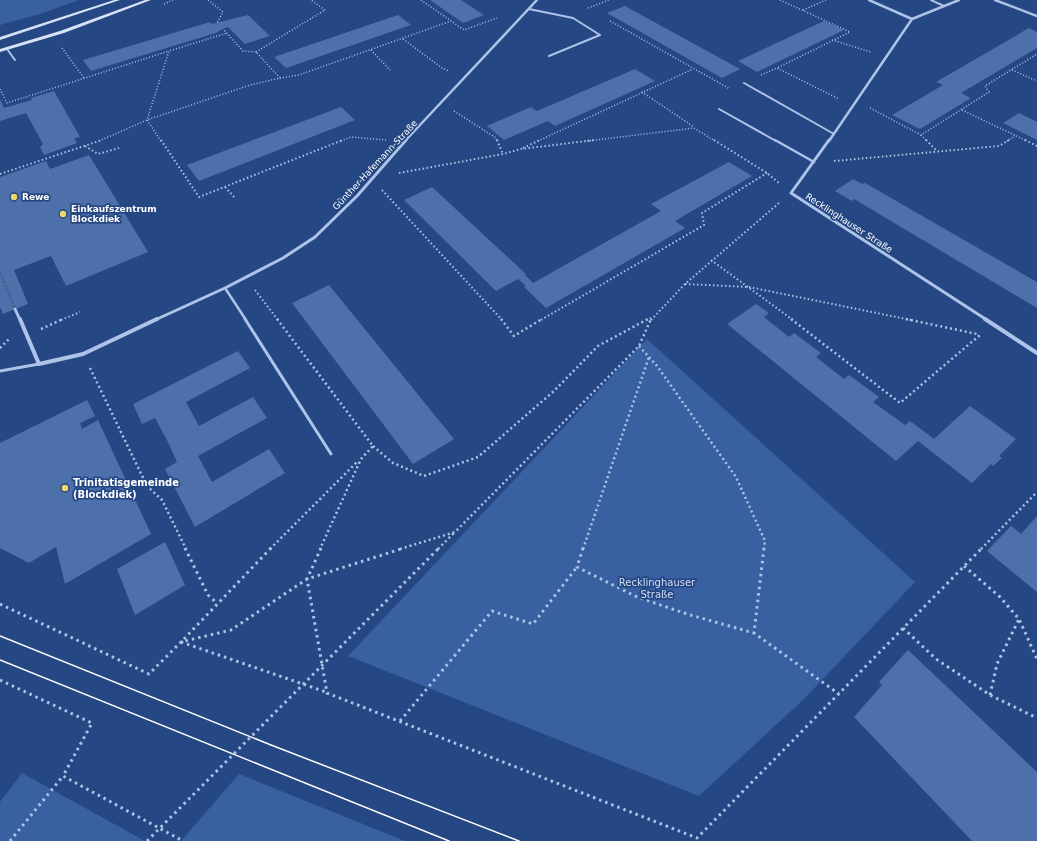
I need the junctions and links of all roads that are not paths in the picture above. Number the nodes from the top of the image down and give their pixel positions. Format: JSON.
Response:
{"nodes":[{"id":1,"x":118,"y":0,"type":"edge"},
{"id":2,"x":149,"y":0,"type":"edge"},
{"id":3,"x":537,"y":0,"type":"edge"},
{"id":4,"x":869,"y":0,"type":"edge"},
{"id":5,"x":931,"y":0,"type":"edge"},
{"id":6,"x":959,"y":0,"type":"edge"},
{"id":7,"x":995,"y":0,"type":"edge"},
{"id":8,"x":944,"y":6,"type":"junction"},
{"id":9,"x":529,"y":9,"type":"junction"},
{"id":10,"x":1037,"y":16,"type":"edge"},
{"id":11,"x":912,"y":19,"type":"junction"},
{"id":12,"x":0,"y":39,"type":"edge"},
{"id":13,"x":7,"y":49,"type":"junction"},
{"id":14,"x":0,"y":51,"type":"edge"},
{"id":15,"x":550,"y":56,"type":"dead end"},
{"id":16,"x":14,"y":60,"type":"dead end"},
{"id":17,"x":744,"y":83,"type":"dead end"},
{"id":18,"x":719,"y":109,"type":"dead end"},
{"id":19,"x":834,"y":134,"type":"junction"},
{"id":20,"x":814,"y":162,"type":"junction"},
{"id":21,"x":225,"y":288,"type":"junction"},
{"id":22,"x":15,"y":309,"type":"tunnel mouth"},
{"id":23,"x":1037,"y":353,"type":"edge"},
{"id":24,"x":39,"y":364,"type":"junction"},
{"id":25,"x":0,"y":371,"type":"edge"},
{"id":26,"x":331,"y":454,"type":"dead end"}],
"edges":[{"from":1,"to":12,"type":"main road"},
{"from":2,"to":13,"type":"main road"},
{"from":3,"to":9,"type":"street","name":"Günther-Hafemann-Straße"},
{"from":4,"to":11,"type":"street"},
{"from":5,"to":8,"type":"lane"},
{"from":6,"to":8,"type":"street"},
{"from":7,"to":10,"type":"street"},
{"from":8,"to":11,"type":"street"},
{"from":9,"to":15,"type":"lane"},
{"from":9,"to":21,"type":"street","name":"Günther-Hafemann-Straße"},
{"from":11,"to":19,"type":"street","name":"Recklinghauser Straße"},
{"from":13,"to":14,"type":"main road"},
{"from":13,"to":16,"type":"lane"},
{"from":17,"to":19,"type":"lane"},
{"from":18,"to":20,"type":"lane"},
{"from":19,"to":20,"type":"street","name":"Recklinghauser Straße"},
{"from":20,"to":23,"type":"street","name":"Recklinghauser Straße"},
{"from":21,"to":24,"type":"street","name":"Günther-Hafemann-Straße"},
{"from":21,"to":26,"type":"lane"},
{"from":22,"to":24,"type":"street"},
{"from":24,"to":25,"type":"lane"}]}
